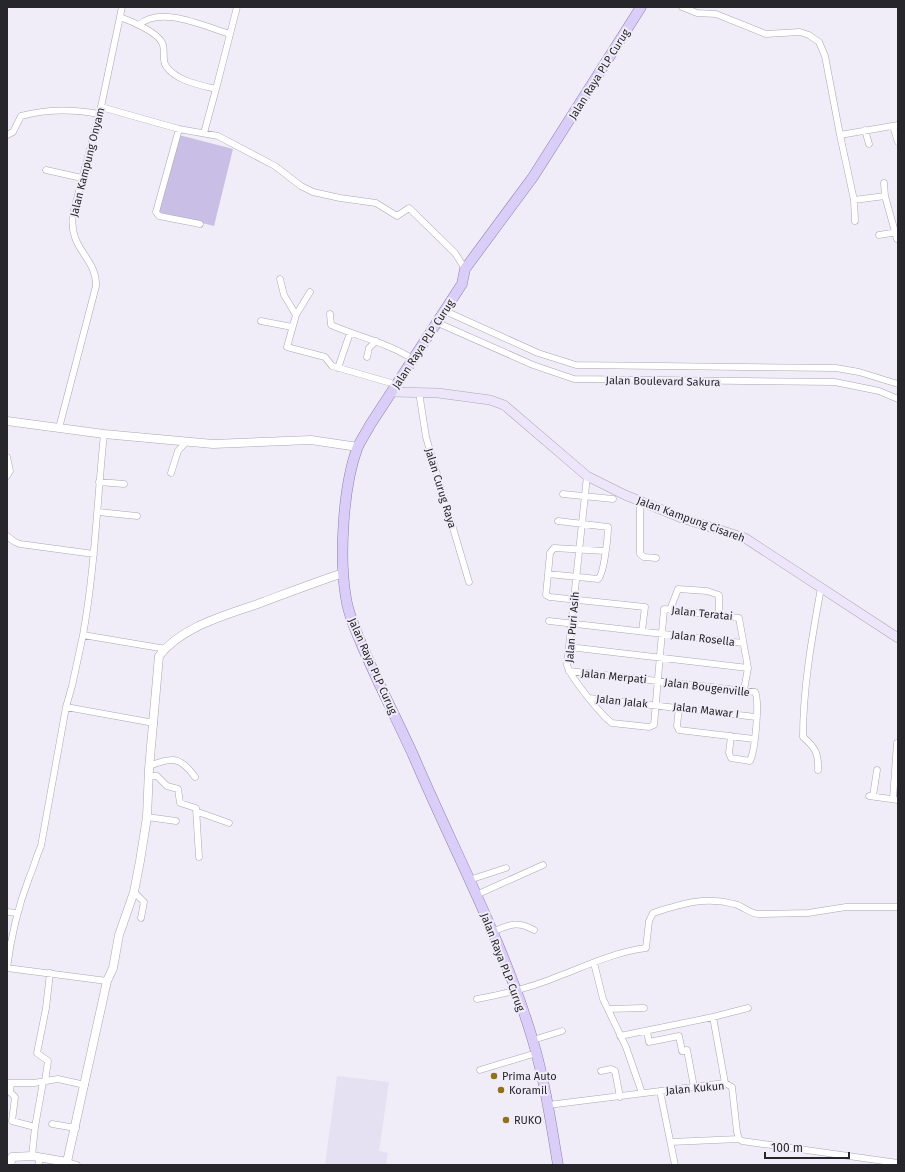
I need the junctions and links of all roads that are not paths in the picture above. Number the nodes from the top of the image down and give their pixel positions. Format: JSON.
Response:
{"nodes":[{"id":1,"x":122,"y":7,"type":"edge"},
{"id":2,"x":237,"y":7,"type":"edge"},
{"id":3,"x":641,"y":7,"type":"edge"},
{"id":4,"x":682,"y":7,"type":"edge"},
{"id":5,"x":120,"y":17,"type":"junction"},
{"id":6,"x":139,"y":25,"type":"junction"},
{"id":7,"x":230,"y":34,"type":"junction"},
{"id":8,"x":216,"y":89,"type":"junction"},
{"id":9,"x":102,"y":107,"type":"junction"},
{"id":10,"x":99,"y":114,"type":"junction"},
{"id":11,"x":896,"y":126,"type":"edge"},
{"id":12,"x":179,"y":129,"type":"junction"},
{"id":13,"x":865,"y":130,"type":"junction"},
{"id":14,"x":204,"y":133,"type":"junction"},
{"id":15,"x":7,"y":135,"type":"edge"},
{"id":16,"x":840,"y":135,"type":"junction"},
{"id":17,"x":898,"y":142,"type":"edge"},
{"id":18,"x":869,"y":144,"type":"dead end"},
{"id":19,"x":46,"y":170,"type":"dead end"},
{"id":20,"x":82,"y":178,"type":"junction"},
{"id":21,"x":884,"y":183,"type":"dead end"},
{"id":22,"x":885,"y":196,"type":"junction"},
{"id":23,"x":854,"y":200,"type":"junction"},
{"id":24,"x":855,"y":221,"type":"dead end"},
{"id":25,"x":200,"y":224,"type":"dead end"},
{"id":26,"x":897,"y":234,"type":"edge"},
{"id":27,"x":879,"y":236,"type":"dead end"},
{"id":28,"x":465,"y":269,"type":"junction"},
{"id":29,"x":280,"y":279,"type":"dead end"},
{"id":30,"x":310,"y":292,"type":"dead end"},
{"id":31,"x":445,"y":311,"type":"junction"},
{"id":32,"x":330,"y":314,"type":"dead end"},
{"id":33,"x":296,"y":315,"type":"junction"},
{"id":34,"x":261,"y":321,"type":"dead end"},
{"id":35,"x":438,"y":322,"type":"junction"},
{"id":36,"x":292,"y":327,"type":"junction"},
{"id":37,"x":350,"y":333,"type":"junction"},
{"id":38,"x":376,"y":341,"type":"junction"},
{"id":39,"x":367,"y":357,"type":"dead end"},
{"id":40,"x":413,"y":359,"type":"junction"},
{"id":41,"x":678,"y":367,"type":"junction"},
{"id":42,"x":338,"y":368,"type":"junction"},
{"id":43,"x":677,"y":381,"type":"junction"},
{"id":44,"x":898,"y":384,"type":"edge"},
{"id":45,"x":394,"y":390,"type":"junction"},
{"id":46,"x":419,"y":392,"type":"junction"},
{"id":47,"x":898,"y":399,"type":"edge"},
{"id":48,"x":7,"y":421,"type":"edge"},
{"id":49,"x":59,"y":428,"type":"junction"},
{"id":50,"x":104,"y":434,"type":"junction"},
{"id":51,"x":187,"y":441,"type":"junction"},
{"id":52,"x":358,"y":447,"type":"junction"},
{"id":53,"x":7,"y":457,"type":"edge"},
{"id":54,"x":171,"y":473,"type":"dead end"},
{"id":55,"x":7,"y":476,"type":"edge"},
{"id":56,"x":587,"y":476,"type":"junction"},
{"id":57,"x":99,"y":482,"type":"junction"},
{"id":58,"x":124,"y":484,"type":"dead end"},
{"id":59,"x":563,"y":494,"type":"dead end"},
{"id":60,"x":585,"y":497,"type":"junction"},
{"id":61,"x":613,"y":499,"type":"dead end"},
{"id":62,"x":640,"y":500,"type":"junction"},
{"id":63,"x":98,"y":512,"type":"junction"},
{"id":64,"x":137,"y":516,"type":"dead end"},
{"id":65,"x":558,"y":521,"type":"dead end"},
{"id":66,"x":583,"y":523,"type":"junction"},
{"id":67,"x":7,"y":536,"type":"edge"},
{"id":68,"x":579,"y":550,"type":"junction"},
{"id":69,"x":605,"y":551,"type":"junction"},
{"id":70,"x":94,"y":554,"type":"junction"},
{"id":71,"x":656,"y":558,"type":"dead end"},
{"id":72,"x":343,"y":573,"type":"junction"},
{"id":73,"x":548,"y":574,"type":"junction"},
{"id":74,"x":576,"y":576,"type":"junction"},
{"id":75,"x":469,"y":582,"type":"dead end"},
{"id":76,"x":821,"y":588,"type":"junction"},
{"id":77,"x":574,"y":600,"type":"junction"},
{"id":78,"x":667,"y":609,"type":"junction"},
{"id":79,"x":719,"y":615,"type":"junction"},
{"id":80,"x":549,"y":621,"type":"dead end"},
{"id":81,"x":571,"y":623,"type":"junction"},
{"id":82,"x":642,"y":631,"type":"junction"},
{"id":83,"x":663,"y":633,"type":"junction"},
{"id":84,"x":84,"y":635,"type":"junction"},
{"id":85,"x":898,"y":638,"type":"edge"},
{"id":86,"x":743,"y":643,"type":"junction"},
{"id":87,"x":569,"y":646,"type":"junction"},
{"id":88,"x":166,"y":649,"type":"junction"},
{"id":89,"x":661,"y":657,"type":"junction"},
{"id":90,"x":748,"y":668,"type":"junction"},
{"id":91,"x":569,"y":671,"type":"junction"},
{"id":92,"x":658,"y":681,"type":"junction"},
{"id":93,"x":744,"y":690,"type":"junction"},
{"id":94,"x":589,"y":698,"type":"junction"},
{"id":95,"x":655,"y":704,"type":"junction"},
{"id":96,"x":66,"y":707,"type":"junction"},
{"id":97,"x":679,"y":707,"type":"junction"},
{"id":98,"x":756,"y":717,"type":"junction"},
{"id":99,"x":154,"y":723,"type":"junction"},
{"id":100,"x":731,"y":736,"type":"junction"},
{"id":101,"x":754,"y":739,"type":"junction"},
{"id":102,"x":898,"y":743,"type":"edge"},
{"id":103,"x":149,"y":766,"type":"junction"},
{"id":104,"x":818,"y":770,"type":"dead end"},
{"id":105,"x":877,"y":770,"type":"dead end"},
{"id":106,"x":148,"y":776,"type":"junction"},
{"id":107,"x":195,"y":777,"type":"dead end"},
{"id":108,"x":895,"y":800,"type":"edge"},
{"id":109,"x":198,"y":812,"type":"junction"},
{"id":110,"x":147,"y":817,"type":"junction"},
{"id":111,"x":176,"y":821,"type":"dead end"},
{"id":112,"x":230,"y":823,"type":"dead end"},
{"id":113,"x":199,"y":857,"type":"dead end"},
{"id":114,"x":543,"y":865,"type":"dead end"},
{"id":115,"x":506,"y":868,"type":"dead end"},
{"id":116,"x":469,"y":880,"type":"junction"},
{"id":117,"x":134,"y":892,"type":"junction"},
{"id":118,"x":476,"y":895,"type":"junction"},
{"id":119,"x":898,"y":907,"type":"edge"},
{"id":120,"x":7,"y":912,"type":"edge"},
{"id":121,"x":17,"y":913,"type":"junction"},
{"id":122,"x":141,"y":918,"type":"dead end"},
{"id":123,"x":534,"y":930,"type":"dead end"},
{"id":124,"x":492,"y":932,"type":"junction"},
{"id":125,"x":594,"y":963,"type":"junction"},
{"id":126,"x":7,"y":968,"type":"edge"},
{"id":127,"x":50,"y":973,"type":"junction"},
{"id":128,"x":107,"y":981,"type":"junction"},
{"id":129,"x":515,"y":991,"type":"junction"},
{"id":130,"x":477,"y":999,"type":"dead end"},
{"id":131,"x":644,"y":1008,"type":"dead end"},
{"id":132,"x":748,"y":1008,"type":"dead end"},
{"id":133,"x":608,"y":1009,"type":"junction"},
{"id":134,"x":712,"y":1018,"type":"junction"},
{"id":135,"x":562,"y":1031,"type":"dead end"},
{"id":136,"x":647,"y":1031,"type":"junction"},
{"id":137,"x":620,"y":1036,"type":"junction"},
{"id":138,"x":533,"y":1040,"type":"junction"},
{"id":139,"x":536,"y":1055,"type":"junction"},
{"id":140,"x":480,"y":1070,"type":"dead end"},
{"id":141,"x":601,"y":1071,"type":"dead end"},
{"id":142,"x":44,"y":1081,"type":"junction"},
{"id":143,"x":9,"y":1083,"type":"edge"},
{"id":144,"x":725,"y":1083,"type":"junction"},
{"id":145,"x":85,"y":1085,"type":"junction"},
{"id":146,"x":694,"y":1087,"type":"junction"},
{"id":147,"x":660,"y":1091,"type":"junction"},
{"id":148,"x":642,"y":1093,"type":"junction"},
{"id":149,"x":620,"y":1097,"type":"junction"},
{"id":150,"x":548,"y":1106,"type":"junction"},
{"id":151,"x":52,"y":1124,"type":"dead end"},
{"id":152,"x":35,"y":1126,"type":"junction"},
{"id":153,"x":76,"y":1128,"type":"junction"},
{"id":154,"x":739,"y":1139,"type":"junction"},
{"id":155,"x":671,"y":1142,"type":"junction"},
{"id":156,"x":32,"y":1156,"type":"junction"},
{"id":157,"x":40,"y":1161,"type":"edge"},
{"id":158,"x":9,"y":1162,"type":"edge"},
{"id":159,"x":67,"y":1162,"type":"junction"},
{"id":160,"x":898,"y":1163,"type":"edge"},
{"id":161,"x":77,"y":1165,"type":"edge"},
{"id":162,"x":558,"y":1165,"type":"edge"},
{"id":163,"x":675,"y":1165,"type":"edge"}],
"edges":[{"from":1,"to":5,"type":"street","name":"Jalan Kampung Onyam"},
{"from":2,"to":7,"type":"street"},
{"from":3,"to":28,"type":"main road","name":"Jalan Raya PLP Curug"},
{"from":4,"to":16,"type":"street"},
{"from":5,"to":6,"type":"street"},
{"from":5,"to":9,"type":"street","name":"Jalan Kampung Onyam"},
{"from":6,"to":7,"type":"street"},
{"from":6,"to":8,"type":"street"},
{"from":7,"to":8,"type":"street"},
{"from":8,"to":14,"type":"street"},
{"from":9,"to":10,"type":"street","name":"Jalan Kampung Onyam"},
{"from":9,"to":12,"type":"street"},
{"from":10,"to":15,"type":"street"},
{"from":10,"to":20,"type":"street","name":"Jalan Kampung Onyam"},
{"from":11,"to":13,"type":"street"},
{"from":11,"to":17,"type":"street"},
{"from":12,"to":14,"type":"street"},
{"from":12,"to":25,"type":"street"},
{"from":13,"to":16,"type":"street"},
{"from":13,"to":18,"type":"street"},
{"from":14,"to":28,"type":"street"},
{"from":16,"to":23,"type":"street"},
{"from":19,"to":20,"type":"street"},
{"from":20,"to":49,"type":"street","name":"Jalan Kampung Onyam"},
{"from":21,"to":22,"type":"street"},
{"from":22,"to":23,"type":"street"},
{"from":22,"to":26,"type":"street"},
{"from":23,"to":24,"type":"street"},
{"from":26,"to":27,"type":"street"},
{"from":28,"to":31,"type":"main road","name":"Jalan Raya PLP Curug"},
{"from":29,"to":33,"type":"street"},
{"from":30,"to":33,"type":"street"},
{"from":31,"to":35,"type":"main road","name":"Jalan Raya PLP Curug"},
{"from":31,"to":41,"type":"street","name":"Jalan Boulevard Sakura"},
{"from":32,"to":37,"type":"street"},
{"from":33,"to":36,"type":"street"},
{"from":34,"to":36,"type":"street"},
{"from":35,"to":40,"type":"main road","name":"Jalan Raya PLP Curug"},
{"from":35,"to":43,"type":"street","name":"Jalan Boulevard Sakura"},
{"from":36,"to":42,"type":"street"},
{"from":37,"to":38,"type":"street"},
{"from":37,"to":42,"type":"street"},
{"from":38,"to":39,"type":"street"},
{"from":38,"to":40,"type":"street"},
{"from":40,"to":45,"type":"main road","name":"Jalan Raya PLP Curug"},
{"from":41,"to":43,"type":"street"},
{"from":41,"to":44,"type":"street","name":"Jalan Boulevard Sakura"},
{"from":42,"to":45,"type":"street"},
{"from":43,"to":47,"type":"street","name":"Jalan Boulevard Sakura"},
{"from":45,"to":46,"type":"main road","name":"Jalan Kampung Cisareh"},
{"from":45,"to":52,"type":"main road","name":"Jalan Raya PLP Curug"},
{"from":46,"to":56,"type":"main road","name":"Jalan Kampung Cisareh"},
{"from":46,"to":75,"type":"street","name":"Jalan Curug Raya"},
{"from":48,"to":49,"type":"street"},
{"from":49,"to":50,"type":"street"},
{"from":50,"to":51,"type":"street"},
{"from":50,"to":57,"type":"street"},
{"from":51,"to":52,"type":"street"},
{"from":51,"to":54,"type":"street"},
{"from":52,"to":72,"type":"main road","name":"Jalan Raya PLP Curug"},
{"from":53,"to":55,"type":"street"},
{"from":56,"to":60,"type":"street","name":"Jalan Puri Asih"},
{"from":56,"to":62,"type":"main road","name":"Jalan Kampung Cisareh"},
{"from":57,"to":58,"type":"street"},
{"from":57,"to":63,"type":"street"},
{"from":59,"to":60,"type":"street"},
{"from":60,"to":61,"type":"street"},
{"from":60,"to":66,"type":"street","name":"Jalan Puri Asih"},
{"from":62,"to":71,"type":"street"},
{"from":62,"to":76,"type":"main road","name":"Jalan Kampung Cisareh"},
{"from":63,"to":64,"type":"street"},
{"from":63,"to":70,"type":"street"},
{"from":65,"to":66,"type":"street"},
{"from":66,"to":68,"type":"street","name":"Jalan Puri Asih"},
{"from":66,"to":69,"type":"street"},
{"from":67,"to":70,"type":"street"},
{"from":68,"to":69,"type":"street"},
{"from":68,"to":73,"type":"street"},
{"from":68,"to":74,"type":"street","name":"Jalan Puri Asih"},
{"from":69,"to":74,"type":"street"},
{"from":70,"to":84,"type":"street"},
{"from":72,"to":88,"type":"street"},
{"from":72,"to":116,"type":"main road","name":"Jalan Raya PLP Curug"},
{"from":73,"to":74,"type":"street"},
{"from":73,"to":77,"type":"street"},
{"from":74,"to":77,"type":"street","name":"Jalan Puri Asih"},
{"from":76,"to":85,"type":"main road","name":"Jalan Kampung Cisareh"},
{"from":76,"to":104,"type":"street"},
{"from":77,"to":81,"type":"street","name":"Jalan Puri Asih"},
{"from":77,"to":82,"type":"street"},
{"from":78,"to":79,"type":"street","name":"Jalan Teratai"},
{"from":78,"to":79,"type":"street","name":"Jalan Puri Asih"},
{"from":78,"to":83,"type":"street","name":"Jalan Puri Asih"},
{"from":79,"to":86,"type":"street","name":"Jalan Teratai"},
{"from":80,"to":81,"type":"street","name":"Jalan Rosella"},
{"from":81,"to":82,"type":"street","name":"Jalan Rosella"},
{"from":81,"to":87,"type":"street","name":"Jalan Puri Asih"},
{"from":82,"to":83,"type":"street","name":"Jalan Rosella"},
{"from":83,"to":86,"type":"street","name":"Jalan Rosella"},
{"from":83,"to":89,"type":"street","name":"Jalan Puri Asih"},
{"from":84,"to":88,"type":"street"},
{"from":84,"to":96,"type":"street"},
{"from":86,"to":90,"type":"street"},
{"from":87,"to":89,"type":"street"},
{"from":87,"to":91,"type":"street","name":"Jalan Puri Asih"},
{"from":88,"to":99,"type":"street"},
{"from":89,"to":90,"type":"street"},
{"from":89,"to":92,"type":"street","name":"Jalan Puri Asih"},
{"from":90,"to":93,"type":"street"},
{"from":91,"to":92,"type":"street","name":"Jalan Merpati"},
{"from":91,"to":94,"type":"street","name":"Jalan Puri Asih"},
{"from":92,"to":93,"type":"street","name":"Jalan Bougenville"},
{"from":92,"to":95,"type":"street","name":"Jalan Puri Asih"},
{"from":93,"to":98,"type":"street","name":"Jalan Bougenville"},
{"from":94,"to":95,"type":"street","name":"Jalan Jalak"},
{"from":94,"to":95,"type":"street","name":"Jalan Puri Asih"},
{"from":95,"to":97,"type":"street","name":"Jalan Mawar I"},
{"from":96,"to":99,"type":"street"},
{"from":96,"to":121,"type":"street"},
{"from":97,"to":98,"type":"street","name":"Jalan Mawar I"},
{"from":97,"to":100,"type":"street"},
{"from":98,"to":101,"type":"street"},
{"from":99,"to":103,"type":"street"},
{"from":100,"to":101,"type":"street"},
{"from":100,"to":101,"type":"street"},
{"from":102,"to":108,"type":"street"},
{"from":103,"to":106,"type":"street"},
{"from":103,"to":107,"type":"street"},
{"from":105,"to":108,"type":"street"},
{"from":106,"to":109,"type":"street"},
{"from":106,"to":110,"type":"street"},
{"from":109,"to":112,"type":"street"},
{"from":109,"to":113,"type":"street"},
{"from":110,"to":111,"type":"street"},
{"from":110,"to":117,"type":"street"},
{"from":114,"to":118,"type":"street"},
{"from":115,"to":116,"type":"street"},
{"from":116,"to":118,"type":"main road","name":"Jalan Raya PLP Curug"},
{"from":117,"to":122,"type":"street"},
{"from":117,"to":128,"type":"street"},
{"from":118,"to":124,"type":"main road","name":"Jalan Raya PLP Curug"},
{"from":119,"to":125,"type":"street"},
{"from":120,"to":121,"type":"street"},
{"from":121,"to":126,"type":"street"},
{"from":123,"to":124,"type":"street"},
{"from":124,"to":129,"type":"main road","name":"Jalan Raya PLP Curug"},
{"from":125,"to":129,"type":"street"},
{"from":125,"to":133,"type":"street"},
{"from":126,"to":127,"type":"street"},
{"from":127,"to":128,"type":"street"},
{"from":127,"to":142,"type":"street"},
{"from":128,"to":145,"type":"street"},
{"from":129,"to":130,"type":"street"},
{"from":129,"to":138,"type":"main road","name":"Jalan Raya PLP Curug"},
{"from":131,"to":133,"type":"street"},
{"from":132,"to":134,"type":"street"},
{"from":133,"to":137,"type":"street"},
{"from":134,"to":136,"type":"street"},
{"from":134,"to":144,"type":"street"},
{"from":135,"to":138,"type":"street"},
{"from":136,"to":137,"type":"street"},
{"from":136,"to":146,"type":"street"},
{"from":137,"to":148,"type":"street"},
{"from":138,"to":139,"type":"main road","name":"Jalan Raya PLP Curug"},
{"from":139,"to":140,"type":"street"},
{"from":139,"to":150,"type":"main road","name":"Jalan Raya PLP Curug"},
{"from":141,"to":149,"type":"street"},
{"from":142,"to":143,"type":"street"},
{"from":142,"to":145,"type":"street"},
{"from":142,"to":152,"type":"street"},
{"from":143,"to":152,"type":"street"},
{"from":144,"to":146,"type":"street","name":"Jalan Kukun"},
{"from":144,"to":154,"type":"street","name":"Jalan Kukun"},
{"from":145,"to":153,"type":"street"},
{"from":146,"to":147,"type":"street","name":"Jalan Kukun"},
{"from":147,"to":148,"type":"street","name":"Jalan Kukun"},
{"from":147,"to":155,"type":"street","name":"Jalan Kukun"},
{"from":148,"to":149,"type":"street","name":"Jalan Kukun"},
{"from":149,"to":150,"type":"street","name":"Jalan Kukun"},
{"from":150,"to":162,"type":"main road","name":"Jalan Raya PLP Curug"},
{"from":151,"to":153,"type":"street"},
{"from":152,"to":156,"type":"street"},
{"from":153,"to":159,"type":"street"},
{"from":154,"to":155,"type":"street"},
{"from":154,"to":160,"type":"street"},
{"from":155,"to":163,"type":"street","name":"Jalan Kukun"},
{"from":156,"to":157,"type":"street"},
{"from":156,"to":158,"type":"street"},
{"from":157,"to":159,"type":"street"},
{"from":159,"to":161,"type":"street"}]}
